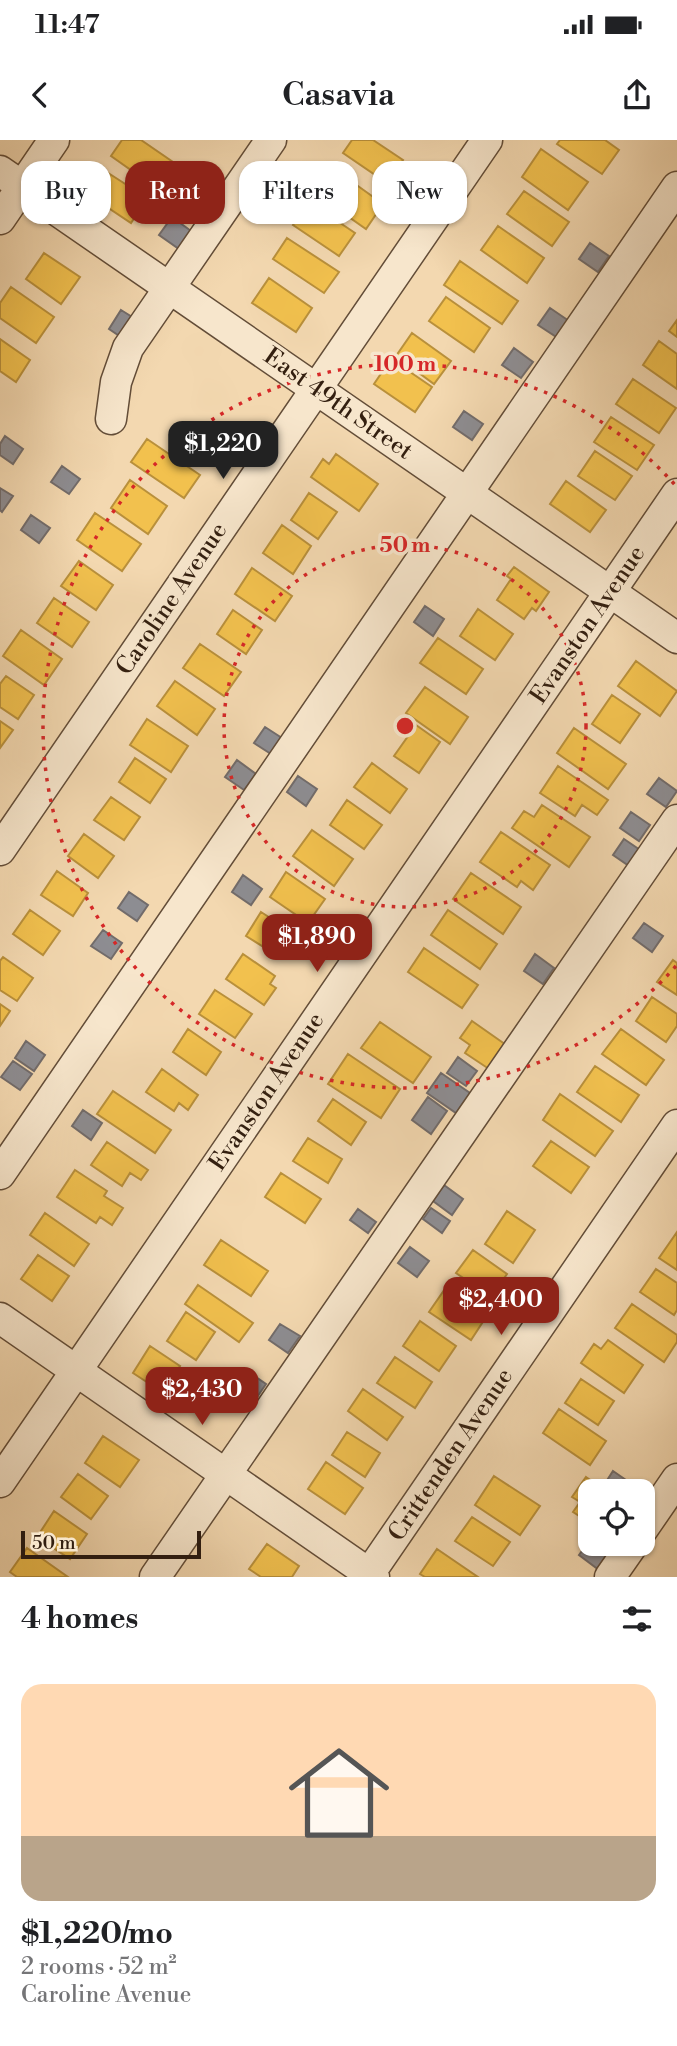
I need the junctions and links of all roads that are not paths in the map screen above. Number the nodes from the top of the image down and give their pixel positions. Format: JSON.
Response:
{"nodes":[{"id":1,"x":54,"y":140,"type":"edge"},
{"id":2,"x":271,"y":140,"type":"edge"},
{"id":3,"x":487,"y":140,"type":"edge"},
{"id":4,"x":11,"y":179,"type":"edge"},
{"id":5,"x":677,"y":187,"type":"edge"},
{"id":6,"x":0,"y":219,"type":"edge"},
{"id":7,"x":168,"y":287,"type":"junction"},
{"id":8,"x":316,"y":389,"type":"junction"},
{"id":9,"x":111,"y":419,"type":"dead end"},
{"id":10,"x":466,"y":493,"type":"junction"},
{"id":11,"x":677,"y":494,"type":"edge"},
{"id":12,"x":610,"y":592,"type":"junction"},
{"id":13,"x":677,"y":638,"type":"edge"},
{"id":14,"x":677,"y":820,"type":"edge"},
{"id":15,"x":0,"y":850,"type":"edge"},
{"id":16,"x":677,"y":1125,"type":"edge"},
{"id":17,"x":0,"y":1174,"type":"edge"},
{"id":18,"x":0,"y":1318,"type":"edge"},
{"id":19,"x":76,"y":1371,"type":"junction"},
{"id":20,"x":226,"y":1474,"type":"junction"},
{"id":21,"x":677,"y":1479,"type":"edge"},
{"id":22,"x":0,"y":1482,"type":"edge"},
{"id":23,"x":655,"y":1511,"type":"edge"},
{"id":24,"x":625,"y":1556,"type":"edge"},
{"id":25,"x":370,"y":1576,"type":"edge"},
{"id":26,"x":155,"y":1577,"type":"edge"},
{"id":27,"x":610,"y":1577,"type":"edge"}],
"edges":[{"from":1,"to":4,"type":"street"},
{"from":2,"to":7,"type":"street"},
{"from":3,"to":8,"type":"street","name":"Caroline Avenue"},
{"from":4,"to":6,"type":"street"},
{"from":4,"to":7,"type":"street","name":"East 49th Street"},
{"from":5,"to":10,"type":"street"},
{"from":7,"to":8,"type":"street","name":"East 49th Street"},
{"from":7,"to":9,"type":"street"},
{"from":8,"to":10,"type":"street","name":"East 49th Street"},
{"from":8,"to":15,"type":"street","name":"Caroline Avenue"},
{"from":10,"to":12,"type":"street","name":"East 49th Street"},
{"from":10,"to":17,"type":"street"},
{"from":11,"to":12,"type":"street","name":"Evanston Avenue"},
{"from":12,"to":13,"type":"street","name":"East 49th Street"},
{"from":12,"to":19,"type":"street","name":"Evanston Avenue"},
{"from":14,"to":20,"type":"street"},
{"from":16,"to":25,"type":"street","name":"Crittenden Avenue"},
{"from":18,"to":19,"type":"street"},
{"from":19,"to":20,"type":"street"},
{"from":19,"to":22,"type":"street","name":"Evanston Avenue"},
{"from":20,"to":25,"type":"street"},
{"from":20,"to":26,"type":"street"},
{"from":21,"to":23,"type":"street"},
{"from":24,"to":27,"type":"street"}]}
